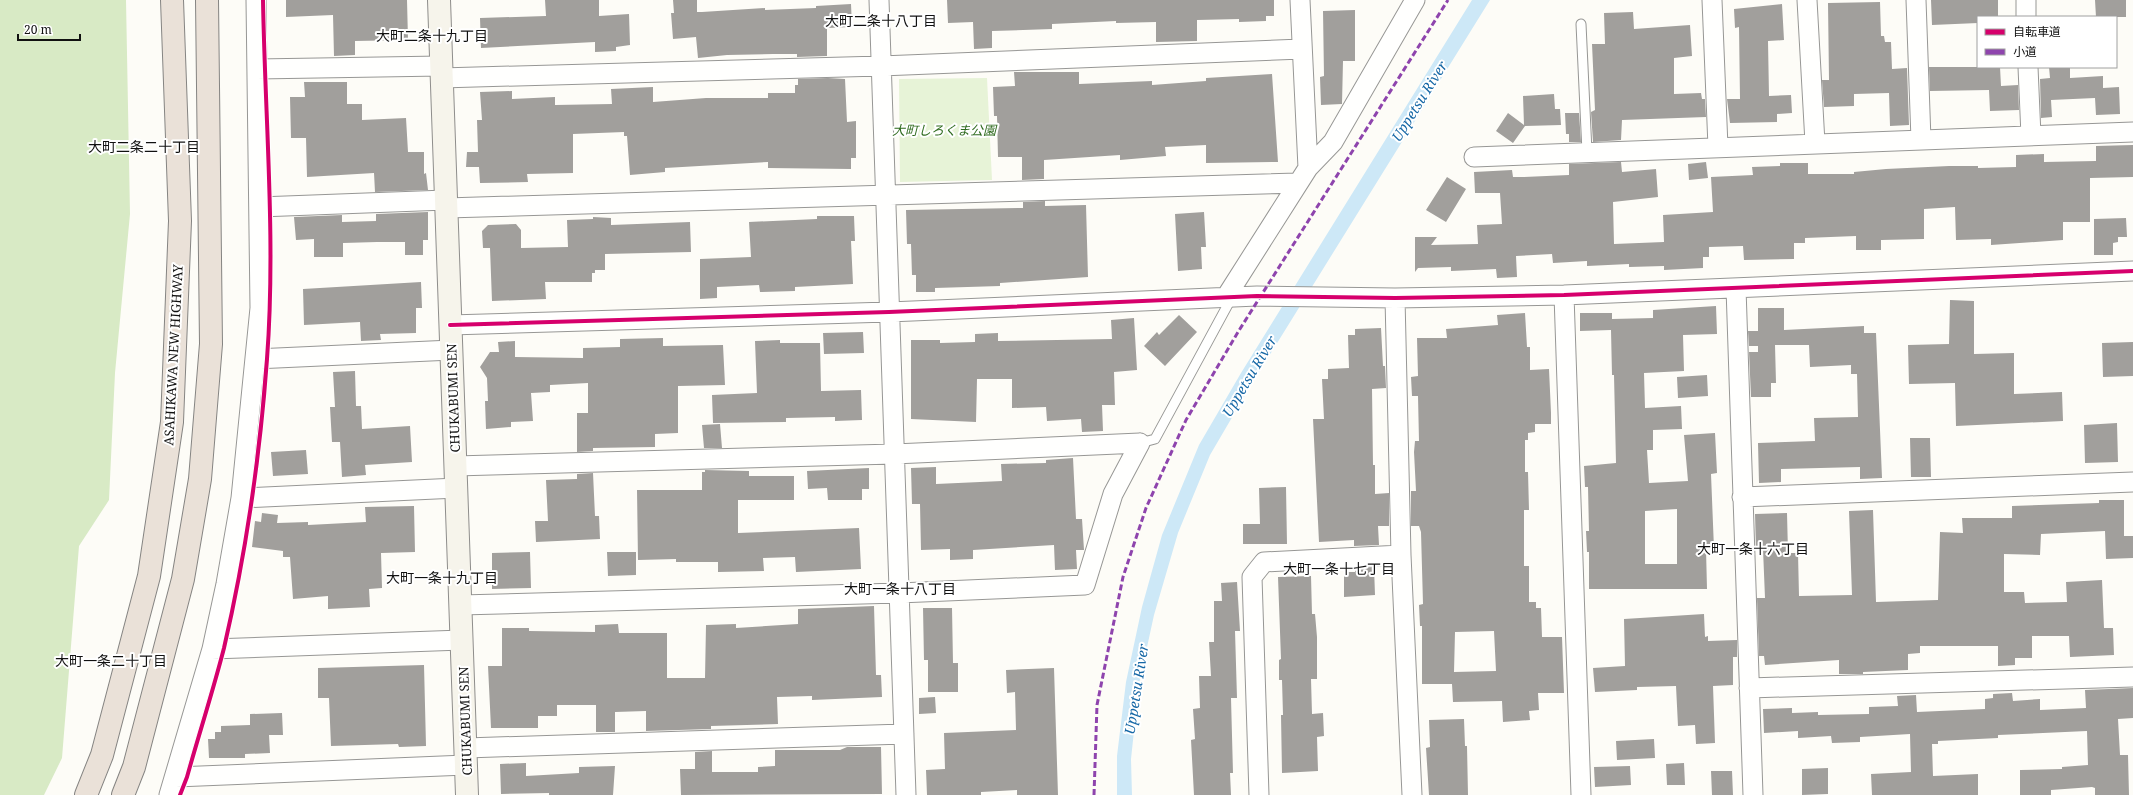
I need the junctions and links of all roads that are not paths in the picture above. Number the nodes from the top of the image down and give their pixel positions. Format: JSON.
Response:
{"nodes":[{"id":1,"x":172,"y":0,"type":"edge"},
{"id":2,"x":208,"y":0,"type":"edge"},
{"id":3,"x":256,"y":0,"type":"edge"},
{"id":4,"x":439,"y":0,"type":"edge"},
{"id":5,"x":879,"y":0,"type":"edge"},
{"id":6,"x":1300,"y":0,"type":"edge"},
{"id":7,"x":1415,"y":0,"type":"edge"},
{"id":8,"x":1712,"y":0,"type":"edge"},
{"id":9,"x":1807,"y":0,"type":"edge"},
{"id":10,"x":1916,"y":0,"type":"edge"},
{"id":11,"x":2026,"y":0,"type":"edge"},
{"id":12,"x":2026,"y":16,"type":"edge"},
{"id":13,"x":1581,"y":24,"type":"dead end"},
{"id":14,"x":1302,"y":49,"type":"junction"},
{"id":15,"x":881,"y":66,"type":"junction"},
{"id":16,"x":2028,"y":68,"type":"edge"},
{"id":17,"x":257,"y":69,"type":"junction"},
{"id":18,"x":441,"y":72,"type":"junction"},
{"id":19,"x":2133,"y":132,"type":"edge"},
{"id":20,"x":2031,"y":136,"type":"junction"},
{"id":21,"x":1922,"y":140,"type":"junction"},
{"id":22,"x":1814,"y":143,"type":"junction"},
{"id":23,"x":1718,"y":147,"type":"junction"},
{"id":24,"x":1587,"y":152,"type":"junction"},
{"id":25,"x":1474,"y":157,"type":"dead end"},
{"id":26,"x":1303,"y":175,"type":"junction"},
{"id":27,"x":886,"y":195,"type":"junction"},
{"id":28,"x":446,"y":204,"type":"junction"},
{"id":29,"x":259,"y":207,"type":"junction"},
{"id":30,"x":2133,"y":271,"type":"edge"},
{"id":31,"x":1736,"y":288,"type":"junction"},
{"id":32,"x":1564,"y":295,"type":"junction"},
{"id":33,"x":1229,"y":297,"type":"junction"},
{"id":34,"x":1395,"y":298,"type":"junction"},
{"id":35,"x":890,"y":312,"type":"junction"},
{"id":36,"x":450,"y":325,"type":"junction"},
{"id":37,"x":452,"y":350,"type":"junction"},
{"id":38,"x":255,"y":359,"type":"junction"},
{"id":39,"x":1140,"y":443,"type":"junction"},
{"id":40,"x":894,"y":454,"type":"junction"},
{"id":41,"x":455,"y":466,"type":"junction"},
{"id":42,"x":2133,"y":482,"type":"edge"},
{"id":43,"x":457,"y":488,"type":"junction"},
{"id":44,"x":1742,"y":497,"type":"junction"},
{"id":45,"x":241,"y":498,"type":"junction"},
{"id":46,"x":1401,"y":555,"type":"junction"},
{"id":47,"x":899,"y":593,"type":"junction"},
{"id":48,"x":460,"y":605,"type":"junction"},
{"id":49,"x":462,"y":640,"type":"junction"},
{"id":50,"x":212,"y":649,"type":"junction"},
{"id":51,"x":2133,"y":677,"type":"edge"},
{"id":52,"x":1749,"y":688,"type":"junction"},
{"id":53,"x":904,"y":734,"type":"junction"},
{"id":54,"x":466,"y":756,"type":"junction"},
{"id":55,"x":176,"y":777,"type":"junction"},
{"id":56,"x":86,"y":795,"type":"edge"},
{"id":57,"x":123,"y":795,"type":"edge"},
{"id":58,"x":169,"y":795,"type":"edge"},
{"id":59,"x":467,"y":795,"type":"edge"},
{"id":60,"x":906,"y":795,"type":"edge"},
{"id":61,"x":1259,"y":795,"type":"edge"},
{"id":62,"x":1412,"y":795,"type":"edge"},
{"id":63,"x":1581,"y":795,"type":"edge"},
{"id":64,"x":1753,"y":795,"type":"edge"}],
"edges":[{"from":1,"to":56,"type":"highway","name":"ASAHIKAWA NEW HIGHWAY"},
{"from":2,"to":57,"type":"highway"},
{"from":3,"to":17,"type":"street"},
{"from":4,"to":18,"type":"street","name":"CHUKABUMI SEN"},
{"from":5,"to":15,"type":"street"},
{"from":6,"to":14,"type":"street"},
{"from":7,"to":26,"type":"street"},
{"from":8,"to":23,"type":"street"},
{"from":9,"to":22,"type":"street"},
{"from":10,"to":21,"type":"street"},
{"from":11,"to":12,"type":"street"},
{"from":13,"to":24,"type":"lane"},
{"from":14,"to":15,"type":"street"},
{"from":14,"to":26,"type":"street"},
{"from":15,"to":18,"type":"street"},
{"from":15,"to":27,"type":"street"},
{"from":16,"to":20,"type":"street"},
{"from":17,"to":18,"type":"street"},
{"from":17,"to":29,"type":"street"},
{"from":18,"to":28,"type":"street","name":"CHUKABUMI SEN"},
{"from":19,"to":20,"type":"street"},
{"from":20,"to":21,"type":"street"},
{"from":21,"to":22,"type":"street"},
{"from":22,"to":23,"type":"street"},
{"from":23,"to":24,"type":"street"},
{"from":24,"to":25,"type":"street"},
{"from":26,"to":27,"type":"street"},
{"from":26,"to":33,"type":"street"},
{"from":27,"to":28,"type":"street"},
{"from":27,"to":35,"type":"street"},
{"from":28,"to":29,"type":"street"},
{"from":28,"to":36,"type":"street","name":"CHUKABUMI SEN"},
{"from":29,"to":38,"type":"street"},
{"from":30,"to":31,"type":"street"},
{"from":31,"to":32,"type":"street"},
{"from":31,"to":44,"type":"street"},
{"from":32,"to":34,"type":"street"},
{"from":32,"to":63,"type":"street"},
{"from":33,"to":34,"type":"street"},
{"from":33,"to":35,"type":"street"},
{"from":33,"to":39,"type":"lane"},
{"from":34,"to":46,"type":"street"},
{"from":35,"to":36,"type":"street"},
{"from":35,"to":40,"type":"street"},
{"from":36,"to":37,"type":"street","name":"CHUKABUMI SEN"},
{"from":37,"to":38,"type":"street"},
{"from":37,"to":41,"type":"street","name":"CHUKABUMI SEN"},
{"from":38,"to":45,"type":"street"},
{"from":39,"to":40,"type":"street"},
{"from":39,"to":47,"type":"street"},
{"from":40,"to":41,"type":"street"},
{"from":40,"to":47,"type":"street"},
{"from":41,"to":43,"type":"street","name":"CHUKABUMI SEN"},
{"from":42,"to":44,"type":"street"},
{"from":43,"to":45,"type":"street"},
{"from":43,"to":48,"type":"street","name":"CHUKABUMI SEN"},
{"from":44,"to":52,"type":"street"},
{"from":45,"to":50,"type":"street"},
{"from":46,"to":61,"type":"street"},
{"from":46,"to":62,"type":"street"},
{"from":47,"to":48,"type":"street"},
{"from":47,"to":53,"type":"street"},
{"from":48,"to":49,"type":"street","name":"CHUKABUMI SEN"},
{"from":49,"to":50,"type":"street"},
{"from":49,"to":54,"type":"street","name":"CHUKABUMI SEN"},
{"from":50,"to":55,"type":"street"},
{"from":51,"to":52,"type":"street"},
{"from":52,"to":64,"type":"street"},
{"from":53,"to":54,"type":"street"},
{"from":53,"to":60,"type":"street"},
{"from":54,"to":55,"type":"street"},
{"from":54,"to":59,"type":"street","name":"CHUKABUMI SEN"},
{"from":55,"to":58,"type":"street"}]}
